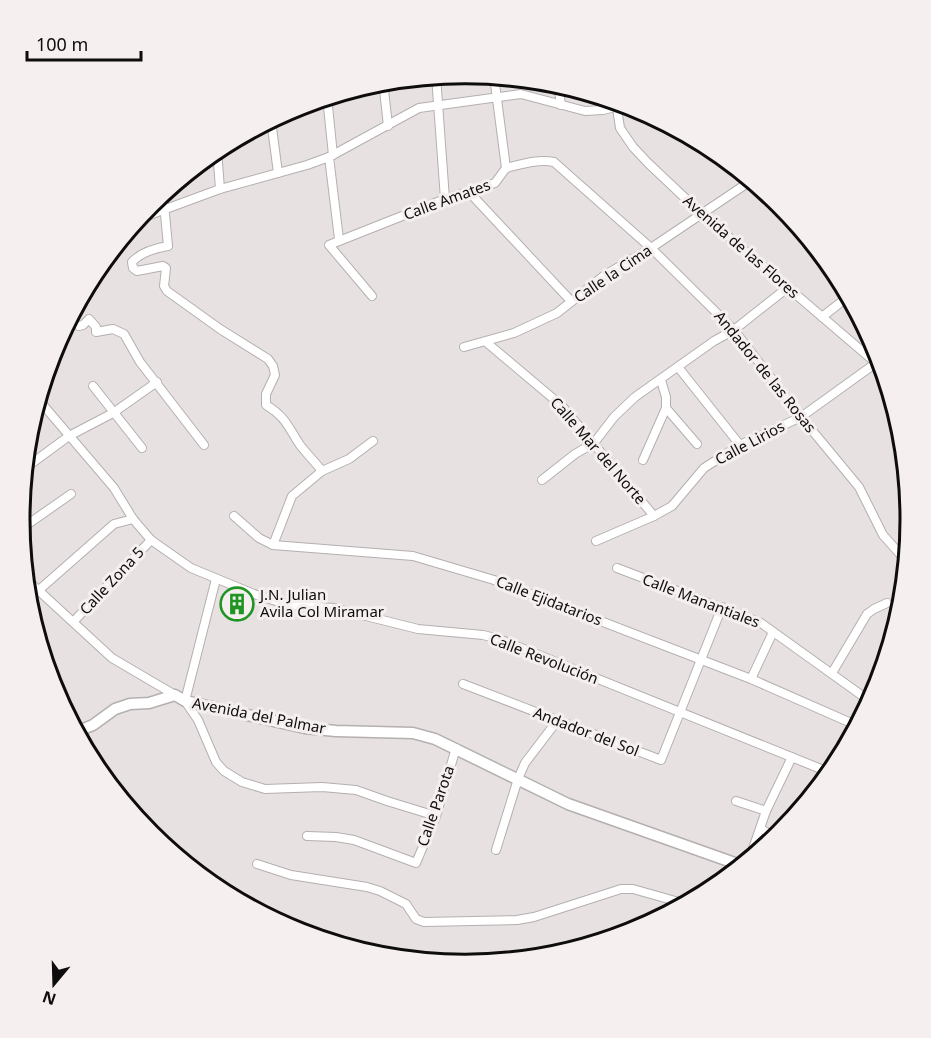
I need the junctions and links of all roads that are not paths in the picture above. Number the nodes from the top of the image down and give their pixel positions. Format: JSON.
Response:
{"nodes":[{"id":1,"x":436,"y":84,"type":"edge"},
{"id":2,"x":494,"y":84,"type":"edge"},
{"id":3,"x":384,"y":91,"type":"edge"},
{"id":4,"x":560,"y":94,"type":"edge"},
{"id":5,"x":495,"y":96,"type":"junction"},
{"id":6,"x":437,"y":105,"type":"junction"},
{"id":7,"x":561,"y":105,"type":"junction"},
{"id":8,"x":328,"y":106,"type":"edge"},
{"id":9,"x":604,"y":107,"type":"edge"},
{"id":10,"x":618,"y":112,"type":"edge"},
{"id":11,"x":388,"y":126,"type":"junction"},
{"id":12,"x":272,"y":128,"type":"edge"},
{"id":13,"x":331,"y":156,"type":"junction"},
{"id":14,"x":218,"y":161,"type":"edge"},
{"id":15,"x":506,"y":168,"type":"junction"},
{"id":16,"x":278,"y":173,"type":"junction"},
{"id":17,"x":745,"y":185,"type":"edge"},
{"id":18,"x":220,"y":189,"type":"junction"},
{"id":19,"x":469,"y":192,"type":"junction"},
{"id":20,"x":445,"y":199,"type":"junction"},
{"id":21,"x":164,"y":206,"type":"edge"},
{"id":22,"x":164,"y":210,"type":"junction"},
{"id":23,"x":156,"y":213,"type":"edge"},
{"id":24,"x":702,"y":214,"type":"junction"},
{"id":25,"x":339,"y":239,"type":"junction"},
{"id":26,"x":651,"y":248,"type":"junction"},
{"id":27,"x":787,"y":288,"type":"junction"},
{"id":28,"x":372,"y":296,"type":"dead end"},
{"id":29,"x":843,"y":301,"type":"edge"},
{"id":30,"x":571,"y":302,"type":"junction"},
{"id":31,"x":822,"y":316,"type":"junction"},
{"id":32,"x":79,"y":326,"type":"dead end"},
{"id":33,"x":734,"y":330,"type":"junction"},
{"id":34,"x":486,"y":342,"type":"junction"},
{"id":35,"x":464,"y":347,"type":"dead end"},
{"id":36,"x":870,"y":358,"type":"edge"},
{"id":37,"x":873,"y":365,"type":"edge"},
{"id":38,"x":678,"y":367,"type":"junction"},
{"id":39,"x":661,"y":380,"type":"junction"},
{"id":40,"x":157,"y":382,"type":"junction"},
{"id":41,"x":93,"y":386,"type":"dead end"},
{"id":42,"x":45,"y":407,"type":"edge"},
{"id":43,"x":666,"y":408,"type":"junction"},
{"id":44,"x":113,"y":413,"type":"junction"},
{"id":45,"x":801,"y":417,"type":"junction"},
{"id":46,"x":69,"y":436,"type":"junction"},
{"id":47,"x":373,"y":441,"type":"dead end"},
{"id":48,"x":594,"y":443,"type":"junction"},
{"id":49,"x":697,"y":444,"type":"dead end"},
{"id":50,"x":204,"y":445,"type":"dead end"},
{"id":51,"x":740,"y":445,"type":"junction"},
{"id":52,"x":142,"y":447,"type":"dead end"},
{"id":53,"x":643,"y":460,"type":"dead end"},
{"id":54,"x":34,"y":462,"type":"edge"},
{"id":55,"x":322,"y":471,"type":"junction"},
{"id":56,"x":542,"y":480,"type":"dead end"},
{"id":57,"x":71,"y":494,"type":"dead end"},
{"id":58,"x":234,"y":516,"type":"dead end"},
{"id":59,"x":654,"y":516,"type":"junction"},
{"id":60,"x":133,"y":519,"type":"junction"},
{"id":61,"x":30,"y":523,"type":"edge"},
{"id":62,"x":151,"y":540,"type":"junction"},
{"id":63,"x":596,"y":541,"type":"dead end"},
{"id":64,"x":273,"y":545,"type":"junction"},
{"id":65,"x":899,"y":553,"type":"edge"},
{"id":66,"x":617,"y":568,"type":"dead end"},
{"id":67,"x":216,"y":579,"type":"junction"},
{"id":68,"x":35,"y":585,"type":"edge"},
{"id":69,"x":36,"y":591,"type":"edge"},
{"id":70,"x":887,"y":603,"type":"dead end"},
{"id":71,"x":722,"y":607,"type":"junction"},
{"id":72,"x":74,"y":621,"type":"junction"},
{"id":73,"x":773,"y":632,"type":"junction"},
{"id":74,"x":702,"y":659,"type":"junction"},
{"id":75,"x":832,"y":673,"type":"junction"},
{"id":76,"x":751,"y":679,"type":"junction"},
{"id":77,"x":463,"y":684,"type":"dead end"},
{"id":78,"x":175,"y":695,"type":"junction"},
{"id":79,"x":863,"y":696,"type":"edge"},
{"id":80,"x":185,"y":701,"type":"junction"},
{"id":81,"x":682,"y":712,"type":"junction"},
{"id":82,"x":557,"y":721,"type":"junction"},
{"id":83,"x":850,"y":723,"type":"edge"},
{"id":84,"x":84,"y":728,"type":"edge"},
{"id":85,"x":456,"y":748,"type":"junction"},
{"id":86,"x":792,"y":757,"type":"junction"},
{"id":87,"x":822,"y":769,"type":"edge"},
{"id":88,"x":518,"y":779,"type":"junction"},
{"id":89,"x":736,"y":801,"type":"dead end"},
{"id":90,"x":766,"y":811,"type":"junction"},
{"id":91,"x":436,"y":816,"type":"junction"},
{"id":92,"x":761,"y":829,"type":"junction"},
{"id":93,"x":767,"y":833,"type":"edge"},
{"id":94,"x":307,"y":836,"type":"dead end"},
{"id":95,"x":755,"y":844,"type":"edge"},
{"id":96,"x":496,"y":850,"type":"dead end"},
{"id":97,"x":734,"y":863,"type":"edge"},
{"id":98,"x":257,"y":864,"type":"dead end"},
{"id":99,"x":674,"y":901,"type":"edge"}],
"edges":[{"from":1,"to":6,"type":"street"},
{"from":2,"to":5,"type":"street","name":"Calle Amates"},
{"from":3,"to":11,"type":"street"},
{"from":4,"to":7,"type":"street"},
{"from":5,"to":6,"type":"street"},
{"from":5,"to":7,"type":"street"},
{"from":5,"to":15,"type":"street","name":"Calle Amates"},
{"from":6,"to":11,"type":"street"},
{"from":6,"to":20,"type":"street"},
{"from":7,"to":9,"type":"street"},
{"from":8,"to":13,"type":"street"},
{"from":10,"to":24,"type":"street","name":"Avenida de las Flores"},
{"from":11,"to":13,"type":"street"},
{"from":12,"to":16,"type":"street"},
{"from":13,"to":16,"type":"street"},
{"from":13,"to":25,"type":"street"},
{"from":14,"to":18,"type":"street"},
{"from":15,"to":19,"type":"street","name":"Calle Amates"},
{"from":15,"to":26,"type":"street","name":"Andador de las Rosas"},
{"from":16,"to":18,"type":"street"},
{"from":17,"to":24,"type":"street","name":"Calle la Cima"},
{"from":18,"to":22,"type":"street"},
{"from":19,"to":20,"type":"street","name":"Calle Amates"},
{"from":19,"to":30,"type":"street"},
{"from":20,"to":25,"type":"street","name":"Calle Amates"},
{"from":21,"to":22,"type":"street"},
{"from":22,"to":23,"type":"street"},
{"from":22,"to":55,"type":"street"},
{"from":24,"to":26,"type":"street","name":"Calle la Cima"},
{"from":24,"to":27,"type":"street","name":"Avenida de las Flores"},
{"from":25,"to":28,"type":"street","name":"Calle Amates"},
{"from":26,"to":30,"type":"street","name":"Calle la Cima"},
{"from":26,"to":33,"type":"street","name":"Andador de las Rosas"},
{"from":27,"to":31,"type":"street","name":"Avenida de las Flores"},
{"from":27,"to":33,"type":"street"},
{"from":29,"to":31,"type":"street"},
{"from":30,"to":34,"type":"street","name":"Calle la Cima"},
{"from":31,"to":36,"type":"street","name":"Avenida de las Flores"},
{"from":32,"to":40,"type":"street"},
{"from":33,"to":38,"type":"street"},
{"from":33,"to":45,"type":"street","name":"Andador de las Rosas"},
{"from":34,"to":35,"type":"street","name":"Calle la Cima"},
{"from":34,"to":48,"type":"street","name":"Calle Mar del Norte"},
{"from":37,"to":45,"type":"street","name":"Calle Lirios"},
{"from":38,"to":39,"type":"street"},
{"from":38,"to":51,"type":"street"},
{"from":39,"to":43,"type":"street"},
{"from":39,"to":48,"type":"street"},
{"from":40,"to":44,"type":"street"},
{"from":40,"to":50,"type":"street"},
{"from":41,"to":44,"type":"street"},
{"from":42,"to":46,"type":"street","name":"Calle Revolución"},
{"from":43,"to":49,"type":"street","name":"Calle Lirios"},
{"from":43,"to":53,"type":"street"},
{"from":44,"to":46,"type":"street"},
{"from":44,"to":52,"type":"street"},
{"from":45,"to":51,"type":"street","name":"Calle Lirios"},
{"from":45,"to":65,"type":"street","name":"Andador de las Rosas"},
{"from":46,"to":54,"type":"street"},
{"from":46,"to":60,"type":"street","name":"Calle Revolución"},
{"from":47,"to":55,"type":"street"},
{"from":48,"to":56,"type":"street"},
{"from":48,"to":59,"type":"street","name":"Calle Mar del Norte"},
{"from":51,"to":59,"type":"street","name":"Calle Lirios"},
{"from":55,"to":64,"type":"street"},
{"from":57,"to":61,"type":"street"},
{"from":58,"to":64,"type":"street","name":"Calle Ejidatarios"},
{"from":59,"to":63,"type":"street","name":"Calle Lirios"},
{"from":60,"to":62,"type":"street","name":"Calle Revolución"},
{"from":60,"to":68,"type":"street"},
{"from":62,"to":67,"type":"street","name":"Calle Revolución"},
{"from":62,"to":72,"type":"street","name":"Calle Zona 5"},
{"from":64,"to":74,"type":"street","name":"Calle Ejidatarios"},
{"from":66,"to":71,"type":"street","name":"Calle Manantiales"},
{"from":67,"to":80,"type":"street"},
{"from":67,"to":81,"type":"street","name":"Calle Revolución"},
{"from":69,"to":72,"type":"street","name":"Avenida del Palmar"},
{"from":70,"to":75,"type":"street"},
{"from":71,"to":73,"type":"street","name":"Calle Manantiales"},
{"from":71,"to":74,"type":"street"},
{"from":72,"to":78,"type":"street","name":"Avenida del Palmar"},
{"from":73,"to":75,"type":"street","name":"Calle Manantiales"},
{"from":73,"to":76,"type":"street"},
{"from":74,"to":76,"type":"street","name":"Calle Ejidatarios"},
{"from":74,"to":81,"type":"street"},
{"from":75,"to":79,"type":"street","name":"Calle Manantiales"},
{"from":76,"to":83,"type":"street","name":"Calle Ejidatarios"},
{"from":77,"to":82,"type":"street","name":"Andador del Sol"},
{"from":78,"to":80,"type":"street","name":"Avenida del Palmar"},
{"from":78,"to":84,"type":"street"},
{"from":80,"to":85,"type":"street","name":"Avenida del Palmar"},
{"from":80,"to":91,"type":"street"},
{"from":81,"to":82,"type":"street","name":"Andador del Sol"},
{"from":81,"to":86,"type":"street","name":"Calle Revolución"},
{"from":82,"to":88,"type":"street"},
{"from":85,"to":88,"type":"street","name":"Avenida del Palmar"},
{"from":85,"to":91,"type":"street","name":"Calle Parota"},
{"from":86,"to":87,"type":"street","name":"Calle Revolución"},
{"from":86,"to":90,"type":"street"},
{"from":88,"to":96,"type":"street"},
{"from":88,"to":97,"type":"street","name":"Avenida del Palmar"},
{"from":89,"to":90,"type":"street"},
{"from":90,"to":92,"type":"street"},
{"from":91,"to":94,"type":"street","name":"Calle Parota"},
{"from":92,"to":93,"type":"street"},
{"from":92,"to":95,"type":"street"},
{"from":98,"to":99,"type":"street"}]}
